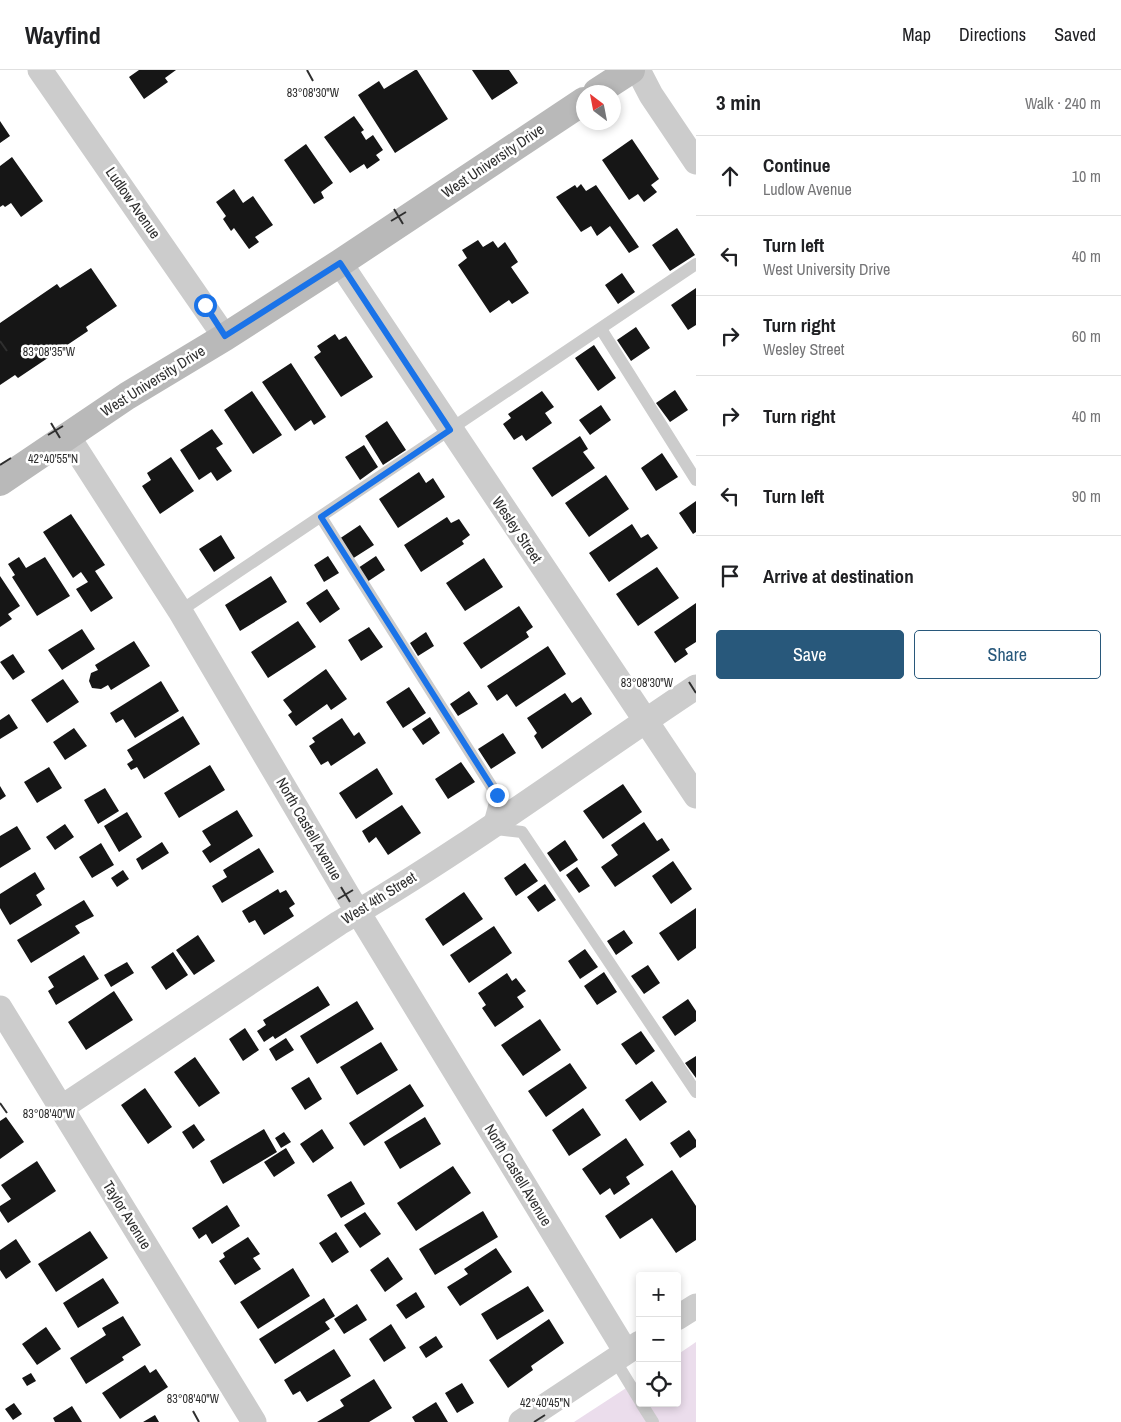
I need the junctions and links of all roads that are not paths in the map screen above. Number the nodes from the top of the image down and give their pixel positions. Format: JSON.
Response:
{"nodes":[{"id":1,"x":40,"y":70,"type":"edge"},
{"id":2,"x":631,"y":70,"type":"edge"},
{"id":3,"x":638,"y":70,"type":"edge"},
{"id":4,"x":608,"y":85,"type":"edge"},
{"id":5,"x":576,"y":106,"type":"edge"},
{"id":6,"x":696,"y":162,"type":"edge"},
{"id":7,"x":340,"y":263,"type":"junction"},
{"id":8,"x":696,"y":264,"type":"edge"},
{"id":9,"x":601,"y":329,"type":"junction"},
{"id":10,"x":225,"y":336,"type":"junction"},
{"id":11,"x":450,"y":430,"type":"junction"},
{"id":12,"x":67,"y":435,"type":"junction"},
{"id":13,"x":696,"y":480,"type":"edge"},
{"id":14,"x":0,"y":482,"type":"edge"},
{"id":15,"x":321,"y":517,"type":"junction"},
{"id":16,"x":180,"y":611,"type":"junction"},
{"id":17,"x":696,"y":687,"type":"edge"},
{"id":18,"x":646,"y":721,"type":"junction"},
{"id":19,"x":696,"y":796,"type":"edge"},
{"id":20,"x":488,"y":828,"type":"junction"},
{"id":21,"x":358,"y":912,"type":"junction"},
{"id":22,"x":0,"y":1008,"type":"edge"},
{"id":23,"x":696,"y":1092,"type":"edge"},
{"id":24,"x":61,"y":1108,"type":"junction"},
{"id":25,"x":696,"y":1306,"type":"edge"},
{"id":26,"x":679,"y":1317,"type":"edge"},
{"id":27,"x":627,"y":1351,"type":"edge"},
{"id":28,"x":636,"y":1384,"type":"edge"},
{"id":29,"x":644,"y":1407,"type":"edge"},
{"id":30,"x":254,"y":1422,"type":"edge"},
{"id":31,"x":521,"y":1422,"type":"edge"},
{"id":32,"x":653,"y":1422,"type":"edge"}],
"edges":[{"from":1,"to":10,"type":"street","name":"Ludlow Avenue"},
{"from":2,"to":4,"type":"main road"},
{"from":3,"to":6,"type":"street"},
{"from":5,"to":7,"type":"main road","name":"West University Drive"},
{"from":7,"to":10,"type":"main road","name":"West University Drive"},
{"from":7,"to":11,"type":"street","name":"Wesley Street"},
{"from":8,"to":9,"type":"lane"},
{"from":9,"to":11,"type":"lane"},
{"from":9,"to":13,"type":"lane"},
{"from":10,"to":12,"type":"main road","name":"West University Drive"},
{"from":11,"to":15,"type":"lane"},
{"from":11,"to":18,"type":"street","name":"Wesley Street"},
{"from":12,"to":14,"type":"main road","name":"West University Drive"},
{"from":12,"to":16,"type":"street","name":"North Castell Avenue"},
{"from":15,"to":16,"type":"lane"},
{"from":15,"to":20,"type":"lane"},
{"from":16,"to":21,"type":"street","name":"North Castell Avenue"},
{"from":17,"to":18,"type":"street","name":"West 4th Street"},
{"from":18,"to":19,"type":"street","name":"Wesley Street"},
{"from":18,"to":20,"type":"street","name":"West 4th Street"},
{"from":20,"to":21,"type":"street","name":"West 4th Street"},
{"from":20,"to":23,"type":"lane"},
{"from":21,"to":24,"type":"street","name":"West 4th Street"},
{"from":21,"to":27,"type":"street","name":"North Castell Avenue"},
{"from":22,"to":24,"type":"street","name":"Taylor Avenue"},
{"from":24,"to":30,"type":"street","name":"Taylor Avenue"},
{"from":25,"to":26,"type":"street"},
{"from":27,"to":28,"type":"lane"},
{"from":27,"to":31,"type":"street"},
{"from":29,"to":32,"type":"lane"}]}
